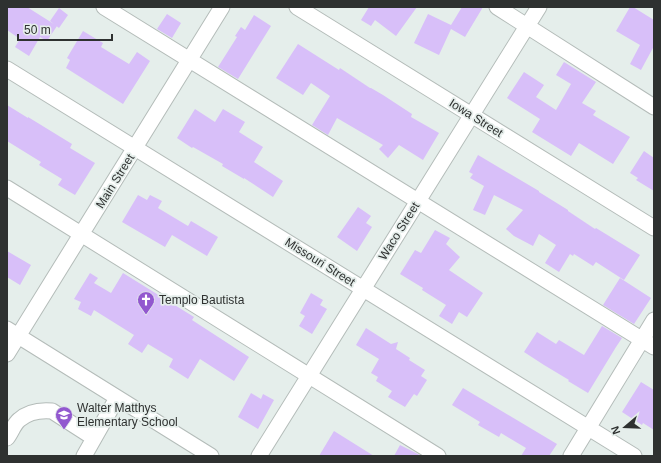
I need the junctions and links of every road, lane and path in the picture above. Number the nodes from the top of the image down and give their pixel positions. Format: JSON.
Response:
{"nodes":[{"id":1,"x":104,"y":7,"type":"edge"},
{"id":2,"x":222,"y":7,"type":"edge"},
{"id":3,"x":297,"y":7,"type":"edge"},
{"id":4,"x":497,"y":7,"type":"edge"},
{"id":5,"x":539,"y":7,"type":"edge"},
{"id":6,"x":527,"y":26,"type":"junction"},
{"id":7,"x":190,"y":60,"type":"junction"},
{"id":8,"x":7,"y":69,"type":"edge"},
{"id":9,"x":654,"y":107,"type":"edge"},
{"id":10,"x":471,"y":115,"type":"junction"},
{"id":11,"x":135,"y":148,"type":"junction"},
{"id":12,"x":7,"y":188,"type":"edge"},
{"id":13,"x":418,"y":201,"type":"junction"},
{"id":14,"x":654,"y":228,"type":"edge"},
{"id":15,"x":81,"y":234,"type":"junction"},
{"id":16,"x":363,"y":289,"type":"junction"},
{"id":17,"x":654,"y":320,"type":"edge"},
{"id":18,"x":13,"y":333,"type":"edge"},
{"id":19,"x":648,"y":343,"type":"edge"},
{"id":20,"x":7,"y":354,"type":"edge"},
{"id":21,"x":309,"y":376,"type":"junction"},
{"id":22,"x":117,"y":398,"type":"junction"},
{"id":23,"x":588,"y":428,"type":"junction"},
{"id":24,"x":7,"y":438,"type":"edge"},
{"id":25,"x":94,"y":438,"type":"junction"},
{"id":26,"x":84,"y":456,"type":"edge"},
{"id":27,"x":210,"y":456,"type":"edge"},
{"id":28,"x":259,"y":456,"type":"edge"},
{"id":29,"x":438,"y":456,"type":"edge"},
{"id":30,"x":571,"y":456,"type":"edge"},
{"id":31,"x":634,"y":456,"type":"edge"}],
"edges":[{"from":1,"to":7,"type":"street"},
{"from":2,"to":7,"type":"street","name":"Main Street"},
{"from":3,"to":10,"type":"street","name":"Iowa Street"},
{"from":4,"to":6,"type":"street"},
{"from":5,"to":6,"type":"street","name":"Waco Street"},
{"from":6,"to":9,"type":"street"},
{"from":6,"to":10,"type":"street","name":"Waco Street"},
{"from":7,"to":11,"type":"street","name":"Main Street"},
{"from":7,"to":13,"type":"street"},
{"from":8,"to":11,"type":"street","name":"Missouri Street"},
{"from":10,"to":13,"type":"street","name":"Waco Street"},
{"from":10,"to":14,"type":"street","name":"Iowa Street"},
{"from":11,"to":15,"type":"street","name":"Main Street"},
{"from":11,"to":16,"type":"street","name":"Missouri Street"},
{"from":12,"to":15,"type":"street"},
{"from":13,"to":16,"type":"street","name":"Waco Street"},
{"from":13,"to":19,"type":"street"},
{"from":15,"to":18,"type":"street","name":"Main Street"},
{"from":15,"to":21,"type":"street"},
{"from":16,"to":21,"type":"street","name":"Waco Street"},
{"from":16,"to":23,"type":"street","name":"Missouri Street"},
{"from":17,"to":19,"type":"street"},
{"from":18,"to":20,"type":"street","name":"Main Street"},
{"from":18,"to":22,"type":"street"},
{"from":19,"to":23,"type":"street"},
{"from":21,"to":28,"type":"street","name":"Waco Street"},
{"from":21,"to":29,"type":"street"},
{"from":22,"to":25,"type":"street"},
{"from":22,"to":27,"type":"street"},
{"from":23,"to":30,"type":"street"},
{"from":23,"to":31,"type":"street","name":"Missouri Street"},
{"from":24,"to":25,"type":"street"},
{"from":25,"to":26,"type":"street"}]}
